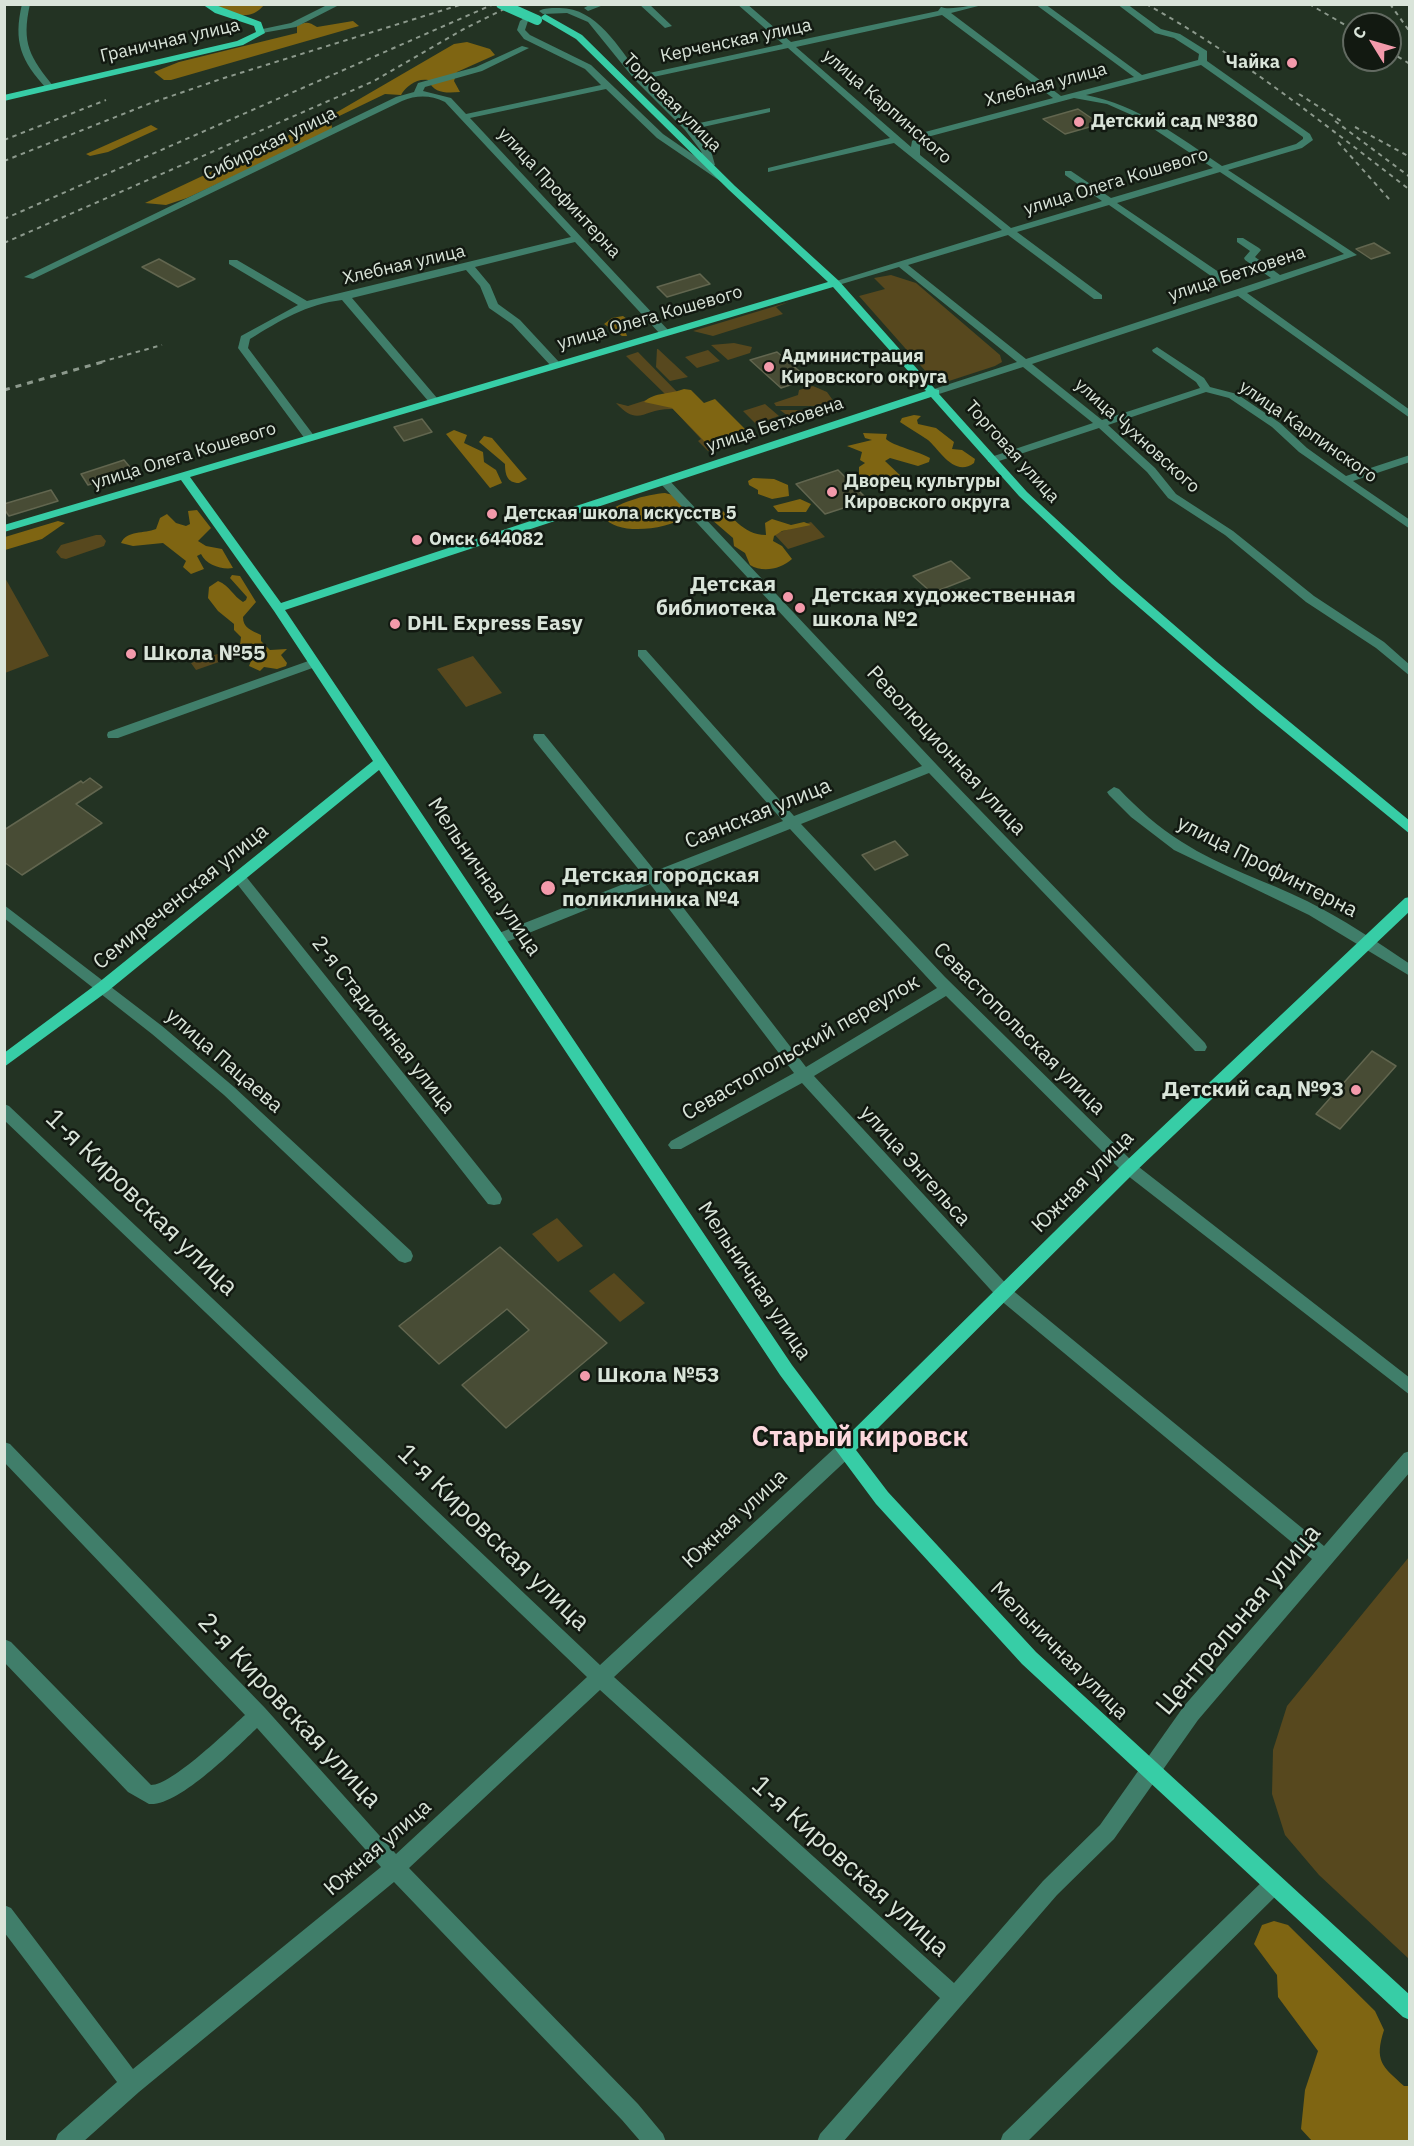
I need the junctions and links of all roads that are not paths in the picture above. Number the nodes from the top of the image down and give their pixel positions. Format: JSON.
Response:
{"nodes":[{"id":1,"x":26,"y":4,"type":"edge"},
{"id":2,"x":206,"y":4,"type":"edge"},
{"id":3,"x":337,"y":4,"type":"edge"},
{"id":4,"x":501,"y":4,"type":"edge"},
{"id":5,"x":518,"y":4,"type":"edge"},
{"id":6,"x":602,"y":4,"type":"edge"},
{"id":7,"x":644,"y":4,"type":"edge"},
{"id":8,"x":741,"y":4,"type":"edge"},
{"id":9,"x":934,"y":4,"type":"edge"},
{"id":10,"x":981,"y":4,"type":"edge"},
{"id":11,"x":1039,"y":4,"type":"edge"},
{"id":12,"x":1121,"y":4,"type":"edge"},
{"id":13,"x":588,"y":8,"type":"dead end"},
{"id":14,"x":945,"y":13,"type":"junction"},
{"id":15,"x":542,"y":16,"type":"junction"},
{"id":16,"x":524,"y":21,"type":"dead end"},
{"id":17,"x":668,"y":26,"type":"dead end"},
{"id":18,"x":262,"y":30,"type":"junction"},
{"id":19,"x":791,"y":47,"type":"junction"},
{"id":20,"x":525,"y":48,"type":"dead end"},
{"id":21,"x":1202,"y":62,"type":"junction"},
{"id":22,"x":1139,"y":77,"type":"junction"},
{"id":23,"x":638,"y":78,"type":"junction"},
{"id":24,"x":606,"y":86,"type":"junction"},
{"id":25,"x":50,"y":87,"type":"junction"},
{"id":26,"x":418,"y":93,"type":"junction"},
{"id":27,"x":1071,"y":95,"type":"junction"},
{"id":28,"x":4,"y":98,"type":"edge"},
{"id":29,"x":1058,"y":98,"type":"junction"},
{"id":30,"x":767,"y":110,"type":"dead end"},
{"id":31,"x":463,"y":117,"type":"junction"},
{"id":32,"x":688,"y":128,"type":"junction"},
{"id":33,"x":894,"y":140,"type":"junction"},
{"id":34,"x":916,"y":155,"type":"junction"},
{"id":35,"x":710,"y":165,"type":"junction"},
{"id":36,"x":1221,"y":169,"type":"junction"},
{"id":37,"x":771,"y":170,"type":"dead end"},
{"id":38,"x":1068,"y":173,"type":"dead end"},
{"id":39,"x":728,"y":183,"type":"junction"},
{"id":40,"x":1110,"y":202,"type":"junction"},
{"id":41,"x":1009,"y":233,"type":"junction"},
{"id":42,"x":576,"y":239,"type":"junction"},
{"id":43,"x":1240,"y":240,"type":"dead end"},
{"id":44,"x":232,"y":261,"type":"dead end"},
{"id":45,"x":901,"y":264,"type":"junction"},
{"id":46,"x":469,"y":267,"type":"junction"},
{"id":47,"x":28,"y":277,"type":"dead end"},
{"id":48,"x":1279,"y":279,"type":"junction"},
{"id":49,"x":1225,"y":281,"type":"dead end"},
{"id":50,"x":836,"y":283,"type":"junction"},
{"id":51,"x":1241,"y":293,"type":"junction"},
{"id":52,"x":345,"y":297,"type":"junction"},
{"id":53,"x":1098,"y":297,"type":"dead end"},
{"id":54,"x":304,"y":304,"type":"junction"},
{"id":55,"x":664,"y":333,"type":"junction"},
{"id":56,"x":1157,"y":350,"type":"dead end"},
{"id":57,"x":1025,"y":362,"type":"junction"},
{"id":58,"x":555,"y":364,"type":"junction"},
{"id":59,"x":1206,"y":389,"type":"junction"},
{"id":60,"x":935,"y":392,"type":"junction"},
{"id":61,"x":433,"y":400,"type":"junction"},
{"id":62,"x":1410,"y":415,"type":"edge"},
{"id":63,"x":1102,"y":425,"type":"junction"},
{"id":64,"x":309,"y":437,"type":"junction"},
{"id":65,"x":1410,"y":458,"type":"edge"},
{"id":66,"x":992,"y":460,"type":"junction"},
{"id":67,"x":183,"y":475,"type":"junction"},
{"id":68,"x":1347,"y":479,"type":"junction"},
{"id":69,"x":664,"y":481,"type":"junction"},
{"id":70,"x":1410,"y":526,"type":"edge"},
{"id":71,"x":4,"y":529,"type":"edge"},
{"id":72,"x":278,"y":608,"type":"junction"},
{"id":73,"x":642,"y":653,"type":"dead end"},
{"id":74,"x":314,"y":663,"type":"junction"},
{"id":75,"x":1410,"y":672,"type":"edge"},
{"id":76,"x":113,"y":735,"type":"dead end"},
{"id":77,"x":539,"y":737,"type":"dead end"},
{"id":78,"x":380,"y":762,"type":"junction"},
{"id":79,"x":932,"y":767,"type":"junction"},
{"id":80,"x":1114,"y":792,"type":"dead end"},
{"id":81,"x":791,"y":824,"type":"junction"},
{"id":82,"x":1410,"y":829,"type":"edge"},
{"id":83,"x":239,"y":877,"type":"junction"},
{"id":84,"x":653,"y":878,"type":"junction"},
{"id":85,"x":1410,"y":902,"type":"edge"},
{"id":86,"x":4,"y":910,"type":"edge"},
{"id":87,"x":499,"y":939,"type":"junction"},
{"id":88,"x":1368,"y":943,"type":"junction"},
{"id":89,"x":1410,"y":971,"type":"edge"},
{"id":90,"x":104,"y":987,"type":"junction"},
{"id":91,"x":948,"y":988,"type":"junction"},
{"id":92,"x":1200,"y":1047,"type":"dead end"},
{"id":93,"x":4,"y":1060,"type":"edge"},
{"id":94,"x":804,"y":1075,"type":"junction"},
{"id":95,"x":4,"y":1110,"type":"edge"},
{"id":96,"x":676,"y":1145,"type":"dead end"},
{"id":97,"x":1129,"y":1168,"type":"junction"},
{"id":98,"x":494,"y":1199,"type":"dead end"},
{"id":99,"x":405,"y":1256,"type":"dead end"},
{"id":100,"x":1005,"y":1294,"type":"junction"},
{"id":101,"x":1410,"y":1388,"type":"edge"},
{"id":102,"x":4,"y":1450,"type":"edge"},
{"id":103,"x":845,"y":1450,"type":"junction"},
{"id":104,"x":1410,"y":1459,"type":"edge"},
{"id":105,"x":1326,"y":1559,"type":"junction"},
{"id":106,"x":4,"y":1648,"type":"edge"},
{"id":107,"x":600,"y":1677,"type":"junction"},
{"id":108,"x":258,"y":1715,"type":"junction"},
{"id":109,"x":1151,"y":1772,"type":"junction"},
{"id":110,"x":395,"y":1868,"type":"junction"},
{"id":111,"x":1274,"y":1884,"type":"junction"},
{"id":112,"x":4,"y":1915,"type":"edge"},
{"id":113,"x":953,"y":1996,"type":"junction"},
{"id":114,"x":1410,"y":2010,"type":"edge"},
{"id":115,"x":131,"y":2084,"type":"junction"},
{"id":116,"x":66,"y":2142,"type":"edge"},
{"id":117,"x":655,"y":2142,"type":"edge"},
{"id":118,"x":828,"y":2142,"type":"edge"},
{"id":119,"x":1011,"y":2142,"type":"edge"}],
"edges":[{"from":1,"to":25,"type":"street"},
{"from":2,"to":18,"type":"main road"},
{"from":3,"to":18,"type":"street","name":"Граничная улица"},
{"from":4,"to":15,"type":"main road","bridge":true},
{"from":5,"to":15,"type":"main road"},
{"from":6,"to":13,"type":"street"},
{"from":7,"to":17,"type":"street"},
{"from":8,"to":19,"type":"street","name":"улица Карпинского"},
{"from":9,"to":14,"type":"street"},
{"from":10,"to":14,"type":"street","name":"Керченская улица"},
{"from":11,"to":22,"type":"street"},
{"from":12,"to":21,"type":"street"},
{"from":14,"to":19,"type":"street","name":"Керченская улица"},
{"from":14,"to":29,"type":"street"},
{"from":15,"to":23,"type":"street"},
{"from":15,"to":35,"type":"main road","name":"Торговая улица"},
{"from":16,"to":24,"type":"street"},
{"from":18,"to":25,"type":"main road","name":"Граничная улица"},
{"from":19,"to":23,"type":"street","name":"Керченская улица"},
{"from":19,"to":33,"type":"street","name":"улица Карпинского"},
{"from":20,"to":26,"type":"street","name":"Сибирская улица"},
{"from":21,"to":22,"type":"street","name":"Хлебная улица"},
{"from":21,"to":36,"type":"street","name":"улица Олега Кошевого"},
{"from":22,"to":27,"type":"street","name":"Хлебная улица"},
{"from":23,"to":32,"type":"street"},
{"from":24,"to":31,"type":"street"},
{"from":24,"to":39,"type":"street"},
{"from":25,"to":28,"type":"main road","name":"Граничная улица"},
{"from":26,"to":31,"type":"street","name":"улица Профинтерна"},
{"from":26,"to":47,"type":"street","name":"Сибирская улица"},
{"from":27,"to":29,"type":"street","name":"Хлебная улица"},
{"from":27,"to":36,"type":"street"},
{"from":29,"to":34,"type":"street","name":"Хлебная улица"},
{"from":30,"to":32,"type":"street"},
{"from":31,"to":42,"type":"street","name":"улица Профинтерна"},
{"from":32,"to":35,"type":"street"},
{"from":33,"to":34,"type":"street","name":"улица Карпинского"},
{"from":33,"to":37,"type":"street"},
{"from":34,"to":41,"type":"street","name":"улица Карпинского"},
{"from":35,"to":39,"type":"main road","name":"Торговая улица"},
{"from":36,"to":40,"type":"street","name":"улица Олега Кошевого"},
{"from":36,"to":48,"type":"street","name":"улица Бетховена"},
{"from":38,"to":40,"type":"street"},
{"from":39,"to":50,"type":"main road","name":"Торговая улица"},
{"from":40,"to":41,"type":"street","name":"улица Олега Кошевого"},
{"from":40,"to":49,"type":"street"},
{"from":41,"to":45,"type":"street","name":"улица Олега Кошевого"},
{"from":41,"to":53,"type":"street","name":"улица Карпинского"},
{"from":42,"to":46,"type":"street","name":"Хлебная улица"},
{"from":42,"to":55,"type":"street","name":"улица Профинтерна"},
{"from":43,"to":48,"type":"street"},
{"from":44,"to":54,"type":"street"},
{"from":45,"to":50,"type":"street","name":"улица Олега Кошевого"},
{"from":45,"to":57,"type":"street","name":"улица Чухновского"},
{"from":46,"to":52,"type":"street","name":"Хлебная улица"},
{"from":46,"to":58,"type":"street"},
{"from":48,"to":51,"type":"street","name":"улица Бетховена"},
{"from":50,"to":55,"type":"main road","name":"улица Олега Кошевого"},
{"from":50,"to":60,"type":"main road","name":"Торговая улица"},
{"from":51,"to":57,"type":"street","name":"улица Бетховена"},
{"from":51,"to":62,"type":"street"},
{"from":52,"to":54,"type":"street","name":"Хлебная улица"},
{"from":52,"to":61,"type":"street"},
{"from":54,"to":64,"type":"street","name":"Хлебная улица"},
{"from":55,"to":58,"type":"main road","name":"улица Олега Кошевого"},
{"from":56,"to":59,"type":"street","name":"улица Карпинского"},
{"from":57,"to":60,"type":"street","name":"улица Бетховена"},
{"from":57,"to":63,"type":"street","name":"улица Чухновского"},
{"from":58,"to":61,"type":"main road","name":"улица Олега Кошевого"},
{"from":59,"to":63,"type":"street"},
{"from":59,"to":68,"type":"street","name":"улица Карпинского"},
{"from":60,"to":66,"type":"main road","name":"Торговая улица"},
{"from":60,"to":69,"type":"main road","name":"улица Бетховена"},
{"from":61,"to":64,"type":"main road","name":"улица Олега Кошевого"},
{"from":63,"to":66,"type":"street"},
{"from":63,"to":75,"type":"street","name":"улица Чухновского"},
{"from":64,"to":67,"type":"main road","name":"улица Олега Кошевого"},
{"from":65,"to":68,"type":"street"},
{"from":66,"to":82,"type":"main road","name":"Торговая улица"},
{"from":67,"to":71,"type":"main road","name":"улица Олега Кошевого"},
{"from":67,"to":72,"type":"main road","name":"Мельничная улица"},
{"from":68,"to":70,"type":"street","name":"улица Карпинского"},
{"from":69,"to":72,"type":"main road","name":"улица Бетховена"},
{"from":69,"to":79,"type":"street","name":"Революционная улица"},
{"from":72,"to":74,"type":"main road","name":"Мельничная улица"},
{"from":73,"to":81,"type":"street","name":"Севастопольская улица"},
{"from":74,"to":76,"type":"street"},
{"from":74,"to":78,"type":"main road","name":"Мельничная улица"},
{"from":77,"to":84,"type":"street","name":"улица Энгельса"},
{"from":78,"to":83,"type":"main road","name":"Семиреченская улица"},
{"from":78,"to":87,"type":"main road","name":"Мельничная улица"},
{"from":79,"to":81,"type":"street","name":"Саянская улица"},
{"from":79,"to":92,"type":"street","name":"Революционная улица"},
{"from":80,"to":88,"type":"street","name":"улица Профинтерна"},
{"from":81,"to":84,"type":"street","name":"Саянская улица"},
{"from":81,"to":91,"type":"street","name":"Севастопольская улица"},
{"from":83,"to":90,"type":"main road","name":"Семиреченская улица"},
{"from":83,"to":98,"type":"street","name":"2-я Стадионная улица"},
{"from":84,"to":87,"type":"street","name":"Саянская улица"},
{"from":84,"to":94,"type":"street","name":"улица Энгельса"},
{"from":85,"to":88,"type":"main road","name":"Южная улица"},
{"from":86,"to":90,"type":"street","name":"улица Пацаева"},
{"from":87,"to":103,"type":"main road","name":"Мельничная улица"},
{"from":88,"to":89,"type":"street","name":"улица Профинтерна"},
{"from":88,"to":97,"type":"main road","name":"Южная улица"},
{"from":90,"to":93,"type":"main road","name":"Семиреченская улица"},
{"from":90,"to":99,"type":"street","name":"улица Пацаева"},
{"from":91,"to":94,"type":"street","name":"Севастопольский переулок"},
{"from":91,"to":97,"type":"street","name":"Севастопольская улица"},
{"from":94,"to":96,"type":"street","name":"Севастопольский переулок"},
{"from":94,"to":100,"type":"street","name":"улица Энгельса"},
{"from":95,"to":107,"type":"street","name":"1-я Кировская улица"},
{"from":97,"to":100,"type":"main road","name":"Южная улица"},
{"from":97,"to":101,"type":"street","name":"Севастопольская улица"},
{"from":100,"to":103,"type":"main road","name":"Южная улица"},
{"from":100,"to":105,"type":"street","name":"улица Энгельса"},
{"from":102,"to":108,"type":"street","name":"2-я Кировская улица"},
{"from":103,"to":107,"type":"street","name":"Южная улица"},
{"from":103,"to":109,"type":"main road","name":"Мельничная улица"},
{"from":104,"to":105,"type":"street","name":"Центральная улица"},
{"from":105,"to":109,"type":"street","name":"Центральная улица"},
{"from":106,"to":108,"type":"street"},
{"from":107,"to":110,"type":"street","name":"Южная улица"},
{"from":107,"to":113,"type":"street","name":"1-я Кировская улица"},
{"from":108,"to":110,"type":"street","name":"2-я Кировская улица"},
{"from":109,"to":111,"type":"main road","name":"Мельничная улица"},
{"from":109,"to":113,"type":"street","name":"Центральная улица"},
{"from":110,"to":115,"type":"street","name":"Южная улица"},
{"from":110,"to":117,"type":"street","name":"2-я Кировская улица"},
{"from":111,"to":114,"type":"main road","name":"Мельничная улица"},
{"from":111,"to":119,"type":"street"},
{"from":112,"to":115,"type":"street"},
{"from":113,"to":118,"type":"street","name":"Центральная улица"},
{"from":115,"to":116,"type":"street","name":"Южная улица"}]}
